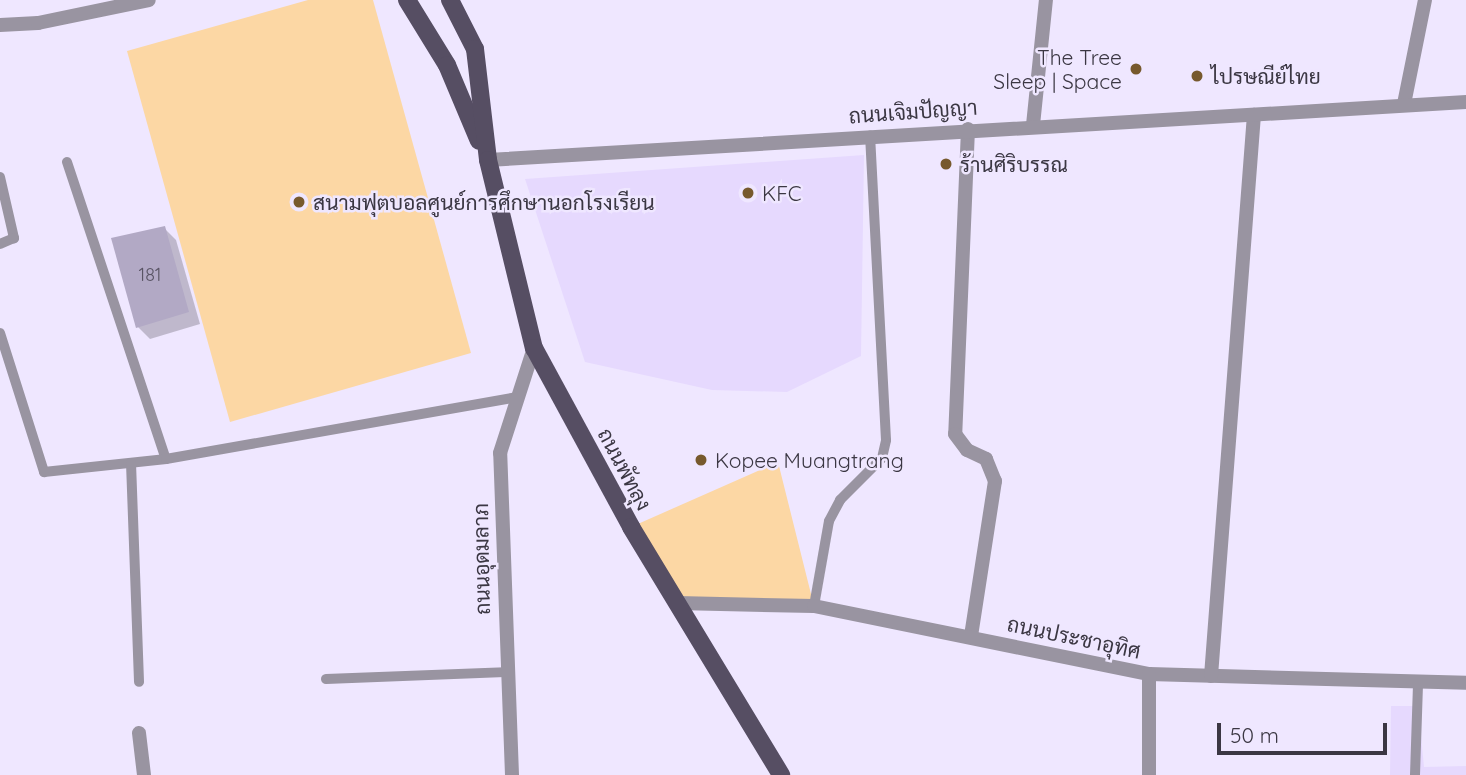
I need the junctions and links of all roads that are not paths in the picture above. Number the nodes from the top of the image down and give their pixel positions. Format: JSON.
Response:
{"nodes":[{"id":1,"x":149,"y":0,"type":"edge"},
{"id":2,"x":407,"y":0,"type":"edge"},
{"id":3,"x":450,"y":0,"type":"edge"},
{"id":4,"x":1046,"y":0,"type":"edge"},
{"id":5,"x":1425,"y":0,"type":"edge"},
{"id":6,"x":0,"y":25,"type":"edge"},
{"id":7,"x":1466,"y":102,"type":"edge"},
{"id":8,"x":1405,"y":104,"type":"junction"},
{"id":9,"x":1254,"y":115,"type":"junction"},
{"id":10,"x":1033,"y":125,"type":"junction"},
{"id":11,"x":968,"y":129,"type":"junction"},
{"id":12,"x":870,"y":135,"type":"junction"},
{"id":13,"x":488,"y":160,"type":"junction"},
{"id":14,"x":67,"y":162,"type":"dead end"},
{"id":15,"x":0,"y":177,"type":"edge"},
{"id":16,"x":0,"y":244,"type":"edge"},
{"id":17,"x":0,"y":333,"type":"edge"},
{"id":18,"x":534,"y":348,"type":"junction"},
{"id":19,"x":517,"y":397,"type":"junction"},
{"id":20,"x":166,"y":459,"type":"junction"},
{"id":21,"x":131,"y":463,"type":"junction"},
{"id":22,"x":677,"y":603,"type":"junction"},
{"id":23,"x":814,"y":606,"type":"junction"},
{"id":24,"x":971,"y":636,"type":"junction"},
{"id":25,"x":505,"y":672,"type":"junction"},
{"id":26,"x":1149,"y":674,"type":"junction"},
{"id":27,"x":1211,"y":676,"type":"junction"},
{"id":28,"x":326,"y":679,"type":"dead end"},
{"id":29,"x":139,"y":682,"type":"dead end"},
{"id":30,"x":1418,"y":683,"type":"junction"},
{"id":31,"x":1466,"y":683,"type":"edge"},
{"id":32,"x":139,"y":733,"type":"dead end"},
{"id":33,"x":144,"y":775,"type":"edge"},
{"id":34,"x":512,"y":775,"type":"edge"},
{"id":35,"x":781,"y":775,"type":"edge"},
{"id":36,"x":1149,"y":775,"type":"edge"},
{"id":37,"x":1415,"y":775,"type":"edge"}],
"edges":[{"from":1,"to":6,"type":"street"},
{"from":2,"to":13,"type":"main road","name":"ถนนพัทลุง"},
{"from":3,"to":13,"type":"main road","name":"ถนนพัทลุง"},
{"from":4,"to":10,"type":"street"},
{"from":5,"to":8,"type":"street"},
{"from":7,"to":8,"type":"street","name":"ถนนเจิมปัญญา"},
{"from":8,"to":9,"type":"street","name":"ถนนเจิมปัญญา"},
{"from":9,"to":10,"type":"street","name":"ถนนเจิมปัญญา"},
{"from":9,"to":27,"type":"street"},
{"from":10,"to":11,"type":"street","name":"ถนนเจิมปัญญา"},
{"from":11,"to":12,"type":"street","name":"ถนนเจิมปัญญา"},
{"from":11,"to":24,"type":"street"},
{"from":12,"to":13,"type":"street","name":"ถนนเจิมปัญญา"},
{"from":12,"to":23,"type":"lane"},
{"from":13,"to":18,"type":"main road","name":"ถนนพัทลุง"},
{"from":14,"to":20,"type":"lane"},
{"from":15,"to":16,"type":"lane"},
{"from":17,"to":21,"type":"lane"},
{"from":18,"to":19,"type":"street","name":"ถนนอุดมลาภ"},
{"from":18,"to":22,"type":"main road","name":"ถนนพัทลุง"},
{"from":19,"to":20,"type":"lane"},
{"from":19,"to":25,"type":"street","name":"ถนนอุดมลาภ"},
{"from":20,"to":21,"type":"lane"},
{"from":21,"to":29,"type":"lane"},
{"from":22,"to":23,"type":"street","name":"ถนนประชาอุทิศ"},
{"from":22,"to":35,"type":"main road","name":"ถนนพัทลุง"},
{"from":23,"to":24,"type":"street","name":"ถนนประชาอุทิศ"},
{"from":24,"to":26,"type":"street","name":"ถนนประชาอุทิศ"},
{"from":25,"to":28,"type":"lane"},
{"from":25,"to":34,"type":"street","name":"ถนนอุดมลาภ"},
{"from":26,"to":27,"type":"street","name":"ถนนประชาอุทิศ"},
{"from":26,"to":36,"type":"street"},
{"from":27,"to":30,"type":"street","name":"ถนนประชาอุทิศ"},
{"from":30,"to":31,"type":"street","name":"ถนนประชาอุทิศ"},
{"from":30,"to":37,"type":"lane"},
{"from":32,"to":33,"type":"street"}]}
